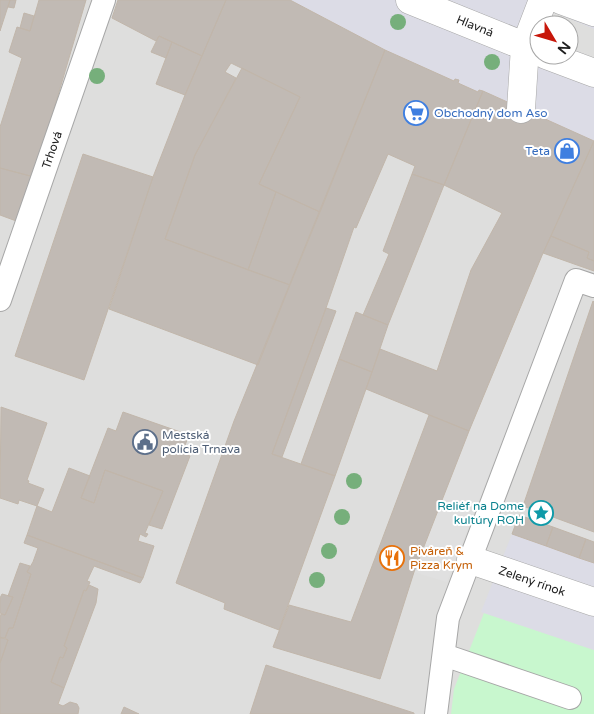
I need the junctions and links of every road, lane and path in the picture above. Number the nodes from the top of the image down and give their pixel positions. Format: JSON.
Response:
{"nodes":[{"id":1,"x":104,"y":0,"type":"edge"},
{"id":2,"x":410,"y":0,"type":"edge"},
{"id":3,"x":543,"y":0,"type":"edge"},
{"id":4,"x":561,"y":0,"type":"edge"},
{"id":5,"x":594,"y":12,"type":"edge"},
{"id":6,"x":541,"y":15,"type":"edge"},
{"id":7,"x":529,"y":48,"type":"edge"},
{"id":8,"x":533,"y":65,"type":"edge"},
{"id":9,"x":573,"y":65,"type":"edge"},
{"id":10,"x":594,"y":73,"type":"edge"},
{"id":11,"x":521,"y":109,"type":"dead end"},
{"id":12,"x":594,"y":286,"type":"edge"},
{"id":13,"x":0,"y":300,"type":"edge"},
{"id":14,"x":471,"y":560,"type":"junction"},
{"id":15,"x":594,"y":602,"type":"edge"},
{"id":16,"x":444,"y":655,"type":"junction"},
{"id":17,"x":570,"y":698,"type":"dead end"},
{"id":18,"x":436,"y":714,"type":"edge"}],
"edges":[{"from":1,"to":13,"type":"lane","name":"Trhová"},
{"from":2,"to":7,"type":"street","name":"Hlavná"},
{"from":3,"to":6,"type":"street"},
{"from":4,"to":5,"type":"street"},
{"from":8,"to":11,"type":"street"},
{"from":9,"to":10,"type":"street","name":"Hlavná"},
{"from":12,"to":14,"type":"lane"},
{"from":14,"to":15,"type":"street","name":"Zelený rínok"},
{"from":14,"to":16,"type":"lane"},
{"from":16,"to":17,"type":"lane"},
{"from":16,"to":18,"type":"lane"}]}
